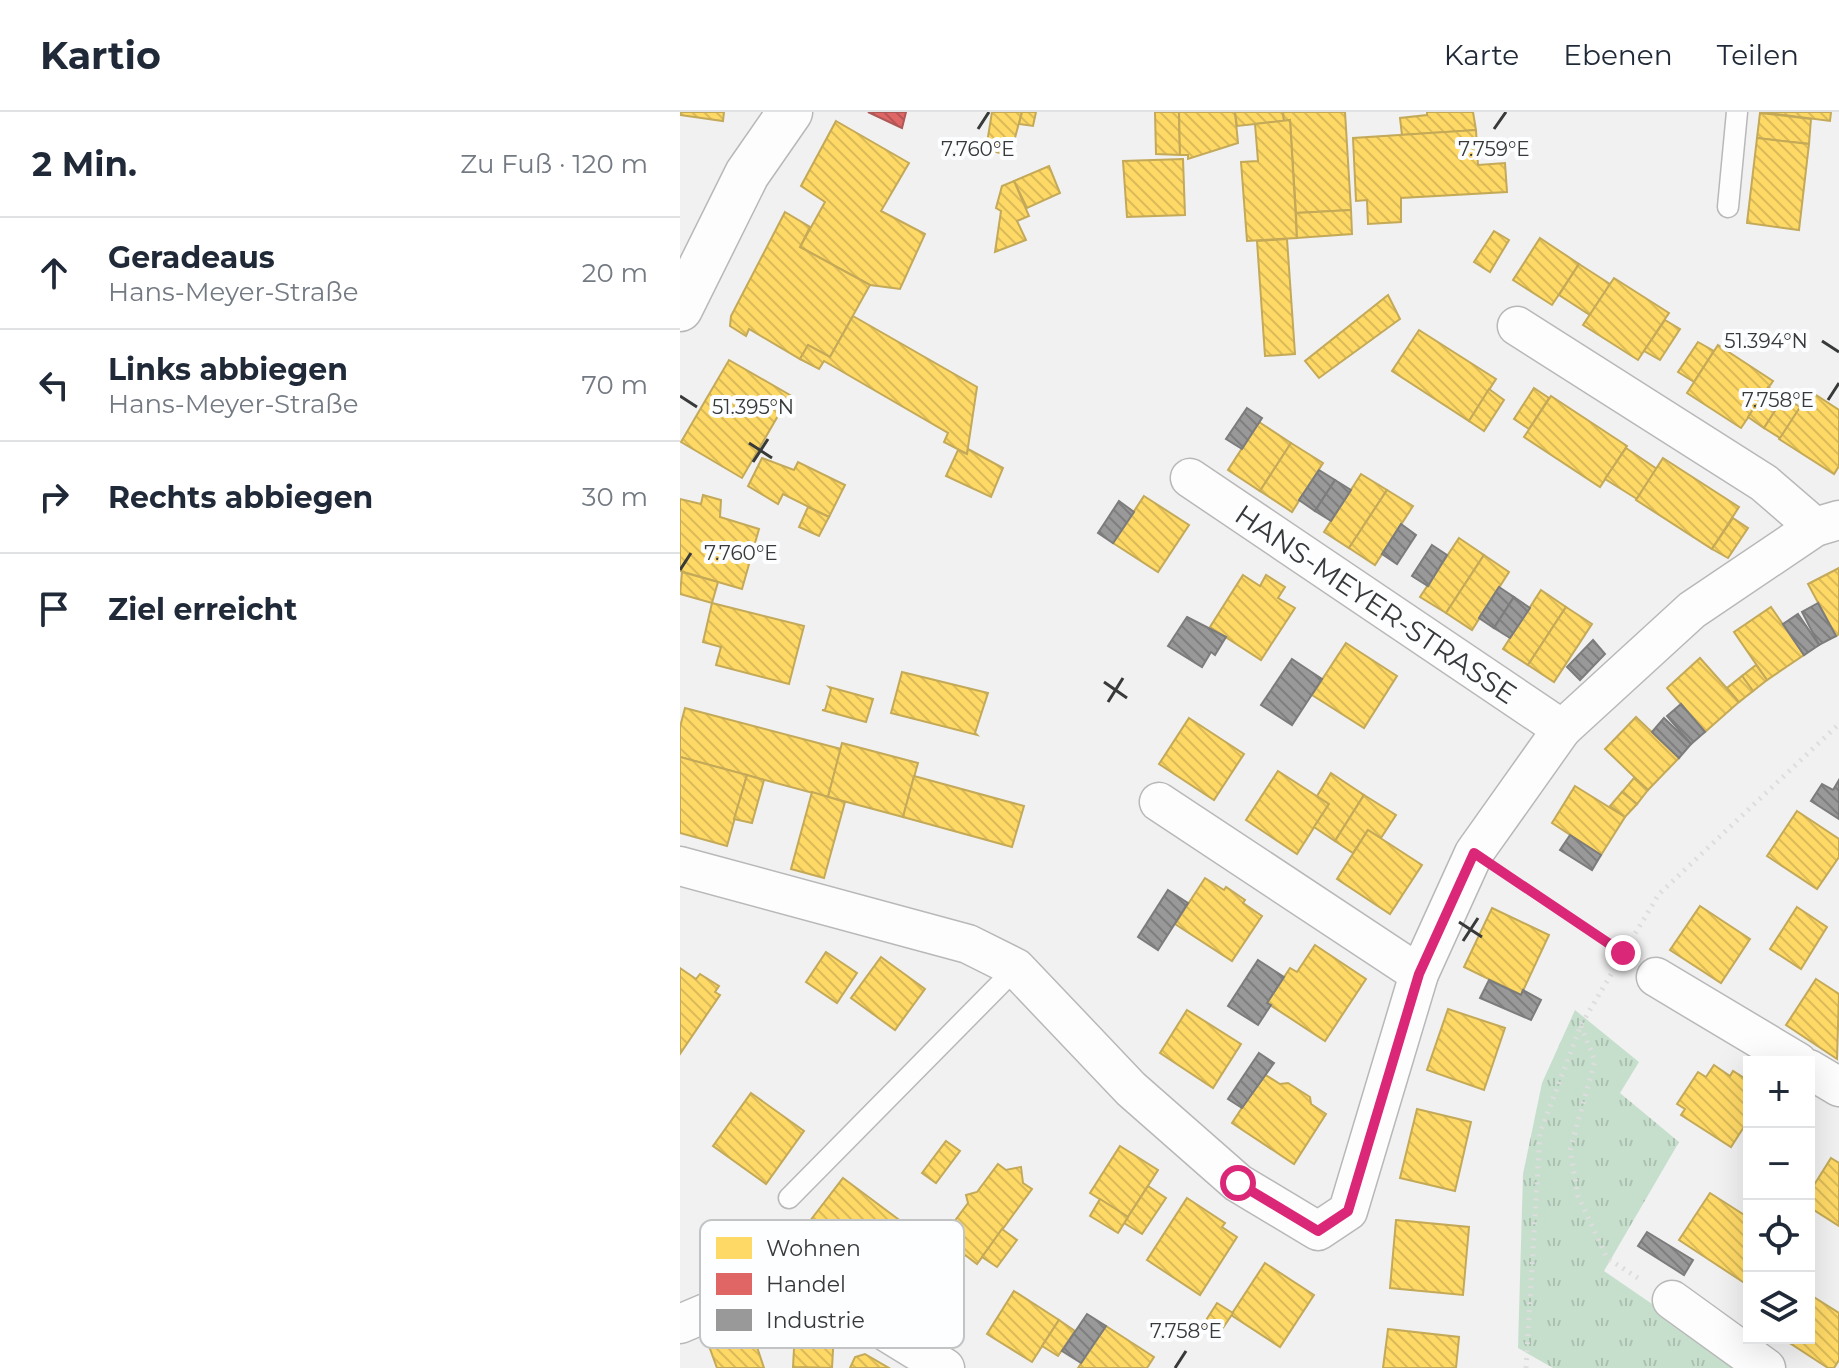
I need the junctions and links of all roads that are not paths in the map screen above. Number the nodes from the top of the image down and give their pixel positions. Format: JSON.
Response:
{"nodes":[{"id":1,"x":761,"y":112,"type":"edge"},
{"id":2,"x":790,"y":112,"type":"edge"},
{"id":3,"x":1737,"y":112,"type":"edge"},
{"id":4,"x":747,"y":174,"type":"junction"},
{"id":5,"x":1728,"y":207,"type":"dead end"},
{"id":6,"x":680,"y":309,"type":"edge"},
{"id":7,"x":1517,"y":326,"type":"dead end"},
{"id":8,"x":1190,"y":478,"type":"dead end"},
{"id":9,"x":1827,"y":524,"type":"edge"},
{"id":10,"x":1562,"y":729,"type":"junction"},
{"id":11,"x":1159,"y":802,"type":"dead end"},
{"id":12,"x":680,"y":866,"type":"edge"},
{"id":13,"x":1016,"y":968,"type":"junction"},
{"id":14,"x":1419,"y":974,"type":"junction"},
{"id":15,"x":1656,"y":977,"type":"dead end"},
{"id":16,"x":1788,"y":1056,"type":"edge"},
{"id":17,"x":1815,"y":1073,"type":"edge"},
{"id":18,"x":1839,"y":1087,"type":"edge"},
{"id":19,"x":789,"y":1198,"type":"dead end"},
{"id":20,"x":1672,"y":1300,"type":"road end"},
{"id":21,"x":700,"y":1316,"type":"edge"},
{"id":22,"x":680,"y":1324,"type":"edge"},
{"id":23,"x":913,"y":1348,"type":"edge"},
{"id":24,"x":945,"y":1368,"type":"edge"},
{"id":25,"x":1766,"y":1368,"type":"edge"}],
"edges":[{"from":1,"to":4,"type":"street"},
{"from":2,"to":4,"type":"street"},
{"from":3,"to":5,"type":"lane"},
{"from":4,"to":6,"type":"street"},
{"from":7,"to":9,"type":"street"},
{"from":8,"to":10,"type":"street","name":"HANS-MEYER-STRASSE"},
{"from":9,"to":10,"type":"street"},
{"from":10,"to":14,"type":"street"},
{"from":11,"to":14,"type":"street"},
{"from":12,"to":13,"type":"street"},
{"from":13,"to":14,"type":"street"},
{"from":13,"to":19,"type":"lane"},
{"from":15,"to":16,"type":"street"},
{"from":17,"to":18,"type":"street"},
{"from":20,"to":25,"type":"street"},
{"from":21,"to":22,"type":"street"},
{"from":23,"to":24,"type":"street"}]}
